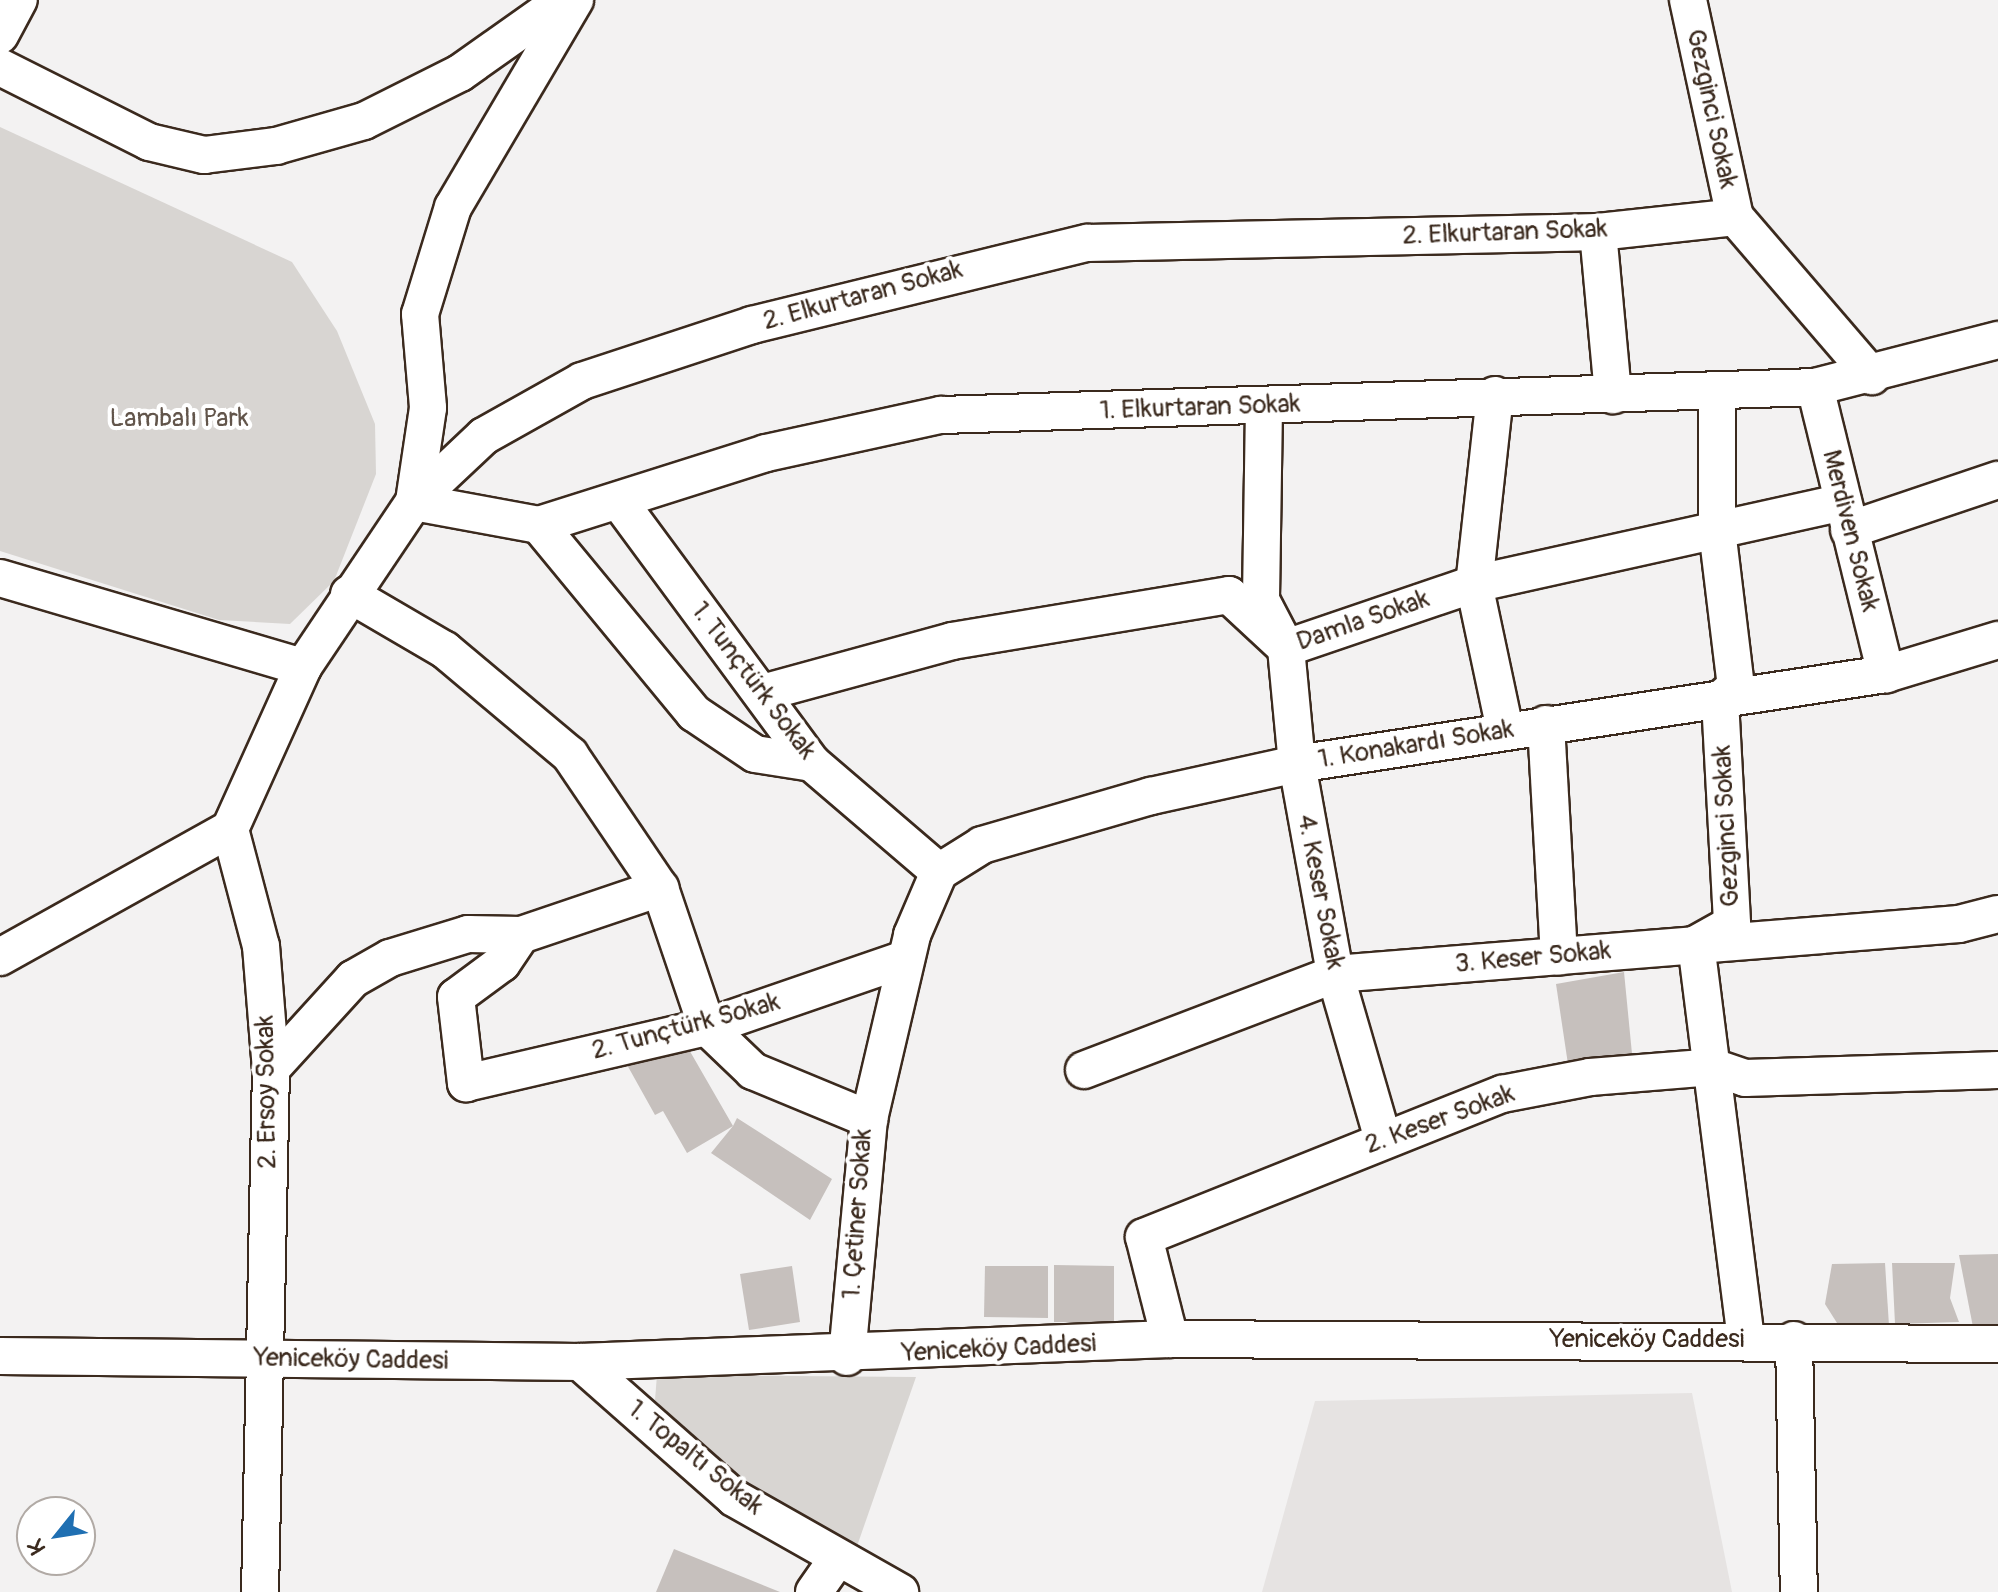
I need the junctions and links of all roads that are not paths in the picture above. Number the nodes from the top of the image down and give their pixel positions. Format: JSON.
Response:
{"nodes":[{"id":1,"x":19,"y":0,"type":"edge"},
{"id":2,"x":563,"y":0,"type":"edge"},
{"id":3,"x":575,"y":0,"type":"edge"},
{"id":4,"x":1688,"y":0,"type":"edge"},
{"id":5,"x":0,"y":35,"type":"edge"},
{"id":6,"x":0,"y":67,"type":"edge"},
{"id":7,"x":1735,"y":217,"type":"junction"},
{"id":8,"x":1598,"y":232,"type":"junction"},
{"id":9,"x":1998,"y":340,"type":"edge"},
{"id":10,"x":1872,"y":376,"type":"junction"},
{"id":11,"x":1815,"y":387,"type":"junction"},
{"id":12,"x":1717,"y":391,"type":"junction"},
{"id":13,"x":1495,"y":395,"type":"junction"},
{"id":14,"x":1613,"y":395,"type":"junction"},
{"id":15,"x":1264,"y":407,"type":"junction"},
{"id":16,"x":1998,"y":480,"type":"edge"},
{"id":17,"x":414,"y":502,"type":"junction"},
{"id":18,"x":621,"y":504,"type":"junction"},
{"id":19,"x":1846,"y":516,"type":"junction"},
{"id":20,"x":539,"y":525,"type":"junction"},
{"id":21,"x":1717,"y":530,"type":"junction"},
{"id":22,"x":0,"y":578,"type":"edge"},
{"id":23,"x":1474,"y":584,"type":"junction"},
{"id":24,"x":349,"y":594,"type":"junction"},
{"id":25,"x":1998,"y":640,"type":"edge"},
{"id":26,"x":1286,"y":648,"type":"junction"},
{"id":27,"x":303,"y":667,"type":"junction"},
{"id":28,"x":1886,"y":674,"type":"junction"},
{"id":29,"x":762,"y":693,"type":"junction"},
{"id":30,"x":1720,"y":700,"type":"junction"},
{"id":31,"x":1546,"y":724,"type":"junction"},
{"id":32,"x":1505,"y":730,"type":"junction"},
{"id":33,"x":812,"y":763,"type":"junction"},
{"id":34,"x":1297,"y":764,"type":"junction"},
{"id":35,"x":230,"y":829,"type":"junction"},
{"id":36,"x":939,"y":872,"type":"junction"},
{"id":37,"x":660,"y":888,"type":"junction"},
{"id":38,"x":1998,"y":914,"type":"edge"},
{"id":39,"x":521,"y":935,"type":"junction"},
{"id":40,"x":1696,"y":944,"type":"junction"},
{"id":41,"x":0,"y":957,"type":"edge"},
{"id":42,"x":1559,"y":957,"type":"junction"},
{"id":43,"x":902,"y":960,"type":"junction"},
{"id":44,"x":1335,"y":974,"type":"junction"},
{"id":45,"x":707,"y":1027,"type":"junction"},
{"id":46,"x":1713,"y":1067,"type":"junction"},
{"id":47,"x":271,"y":1069,"type":"junction"},
{"id":48,"x":1084,"y":1070,"type":"dead end"},
{"id":49,"x":1998,"y":1070,"type":"edge"},
{"id":50,"x":869,"y":1119,"type":"junction"},
{"id":51,"x":1383,"y":1139,"type":"junction"},
{"id":52,"x":1170,"y":1339,"type":"junction"},
{"id":53,"x":1746,"y":1340,"type":"junction"},
{"id":54,"x":1794,"y":1340,"type":"junction"},
{"id":55,"x":1998,"y":1344,"type":"edge"},
{"id":56,"x":0,"y":1356,"type":"edge"},
{"id":57,"x":847,"y":1357,"type":"junction"},
{"id":58,"x":264,"y":1359,"type":"junction"},
{"id":59,"x":580,"y":1362,"type":"junction"},
{"id":60,"x":836,"y":1561,"type":"junction"},
{"id":61,"x":260,"y":1592,"type":"edge"},
{"id":62,"x":814,"y":1592,"type":"edge"},
{"id":63,"x":900,"y":1592,"type":"edge"},
{"id":64,"x":1799,"y":1592,"type":"edge"}],
"edges":[{"from":1,"to":5,"type":"street"},
{"from":2,"to":6,"type":"street"},
{"from":3,"to":17,"type":"street"},
{"from":4,"to":7,"type":"street","name":"Gezginci Sokak"},
{"from":7,"to":8,"type":"street","name":"2. Elkurtaran Sokak"},
{"from":7,"to":10,"type":"street"},
{"from":8,"to":14,"type":"street"},
{"from":8,"to":17,"type":"street","name":"2. Elkurtaran Sokak"},
{"from":9,"to":10,"type":"street","name":"1. Elkurtaran Sokak"},
{"from":10,"to":11,"type":"street","name":"1. Elkurtaran Sokak"},
{"from":11,"to":12,"type":"street","name":"1. Elkurtaran Sokak"},
{"from":11,"to":19,"type":"street","name":"Merdiven Sokak"},
{"from":12,"to":14,"type":"street","name":"1. Elkurtaran Sokak"},
{"from":12,"to":21,"type":"street","name":"Gezginci Sokak"},
{"from":13,"to":14,"type":"street","name":"1. Elkurtaran Sokak"},
{"from":13,"to":15,"type":"street","name":"1. Elkurtaran Sokak"},
{"from":13,"to":23,"type":"street"},
{"from":15,"to":18,"type":"street","name":"1. Elkurtaran Sokak"},
{"from":15,"to":26,"type":"street","name":"4. Keser Sokak"},
{"from":16,"to":19,"type":"street","name":"Damla Sokak"},
{"from":17,"to":20,"type":"street","name":"1. Elkurtaran Sokak"},
{"from":17,"to":24,"type":"street","name":"2. Elkurtaran Sokak"},
{"from":18,"to":20,"type":"street","name":"1. Elkurtaran Sokak"},
{"from":18,"to":29,"type":"street","name":"1. Tunçtürk Sokak"},
{"from":19,"to":21,"type":"street","name":"Damla Sokak"},
{"from":19,"to":28,"type":"street","name":"Merdiven Sokak"},
{"from":20,"to":33,"type":"street"},
{"from":21,"to":23,"type":"street","name":"Damla Sokak"},
{"from":21,"to":30,"type":"street","name":"Gezginci Sokak"},
{"from":22,"to":27,"type":"street"},
{"from":23,"to":26,"type":"street","name":"Damla Sokak"},
{"from":23,"to":32,"type":"street"},
{"from":24,"to":27,"type":"street","name":"2. Elkurtaran Sokak"},
{"from":24,"to":37,"type":"street","name":"1. Çetiner Sokak"},
{"from":25,"to":28,"type":"street","name":"1. Konakardı Sokak"},
{"from":26,"to":29,"type":"street","name":"Damla Sokak"},
{"from":26,"to":34,"type":"street","name":"4. Keser Sokak"},
{"from":27,"to":35,"type":"street","name":"2. Elkurtaran Sokak"},
{"from":28,"to":30,"type":"street","name":"1. Konakardı Sokak"},
{"from":29,"to":33,"type":"street","name":"1. Tunçtürk Sokak"},
{"from":30,"to":31,"type":"street","name":"1. Konakardı Sokak"},
{"from":30,"to":40,"type":"street","name":"Gezginci Sokak"},
{"from":31,"to":32,"type":"street","name":"1. Konakardı Sokak"},
{"from":31,"to":42,"type":"street"},
{"from":32,"to":34,"type":"street","name":"1. Konakardı Sokak"},
{"from":33,"to":36,"type":"street","name":"1. Tunçtürk Sokak"},
{"from":34,"to":36,"type":"street","name":"1. Konakardı Sokak"},
{"from":34,"to":44,"type":"street","name":"4. Keser Sokak"},
{"from":35,"to":41,"type":"street"},
{"from":35,"to":47,"type":"street","name":"2. Ersoy Sokak"},
{"from":36,"to":43,"type":"street"},
{"from":37,"to":39,"type":"street"},
{"from":37,"to":45,"type":"street","name":"1. Çetiner Sokak"},
{"from":38,"to":40,"type":"street","name":"3. Keser Sokak"},
{"from":39,"to":45,"type":"street","name":"2. Tunçtürk Sokak"},
{"from":39,"to":47,"type":"street"},
{"from":40,"to":42,"type":"street","name":"3. Keser Sokak"},
{"from":40,"to":46,"type":"street"},
{"from":42,"to":44,"type":"street","name":"3. Keser Sokak"},
{"from":43,"to":45,"type":"street","name":"2. Tunçtürk Sokak"},
{"from":43,"to":50,"type":"street"},
{"from":44,"to":48,"type":"street","name":"3. Keser Sokak"},
{"from":44,"to":51,"type":"street","name":"4. Keser Sokak"},
{"from":45,"to":50,"type":"street","name":"1. Çetiner Sokak"},
{"from":46,"to":49,"type":"street","name":"2. Keser Sokak"},
{"from":46,"to":51,"type":"street","name":"2. Keser Sokak"},
{"from":46,"to":53,"type":"street"},
{"from":47,"to":58,"type":"street","name":"2. Ersoy Sokak"},
{"from":50,"to":57,"type":"street","name":"1. Çetiner Sokak"},
{"from":51,"to":52,"type":"street","name":"2. Keser Sokak"},
{"from":52,"to":53,"type":"street","name":"Yeniceköy Caddesi"},
{"from":52,"to":57,"type":"street","name":"Yeniceköy Caddesi"},
{"from":53,"to":54,"type":"street","name":"Yeniceköy Caddesi"},
{"from":54,"to":55,"type":"street","name":"Yeniceköy Caddesi"},
{"from":54,"to":64,"type":"street"},
{"from":56,"to":58,"type":"street","name":"Yeniceköy Caddesi"},
{"from":57,"to":59,"type":"street","name":"Yeniceköy Caddesi"},
{"from":58,"to":59,"type":"street","name":"Yeniceköy Caddesi"},
{"from":58,"to":61,"type":"street","name":"2. Ersoy Sokak"},
{"from":59,"to":60,"type":"street","name":"1. Topaltı Sokak"},
{"from":60,"to":62,"type":"street"},
{"from":60,"to":63,"type":"street","name":"1. Topaltı Sokak"}]}
